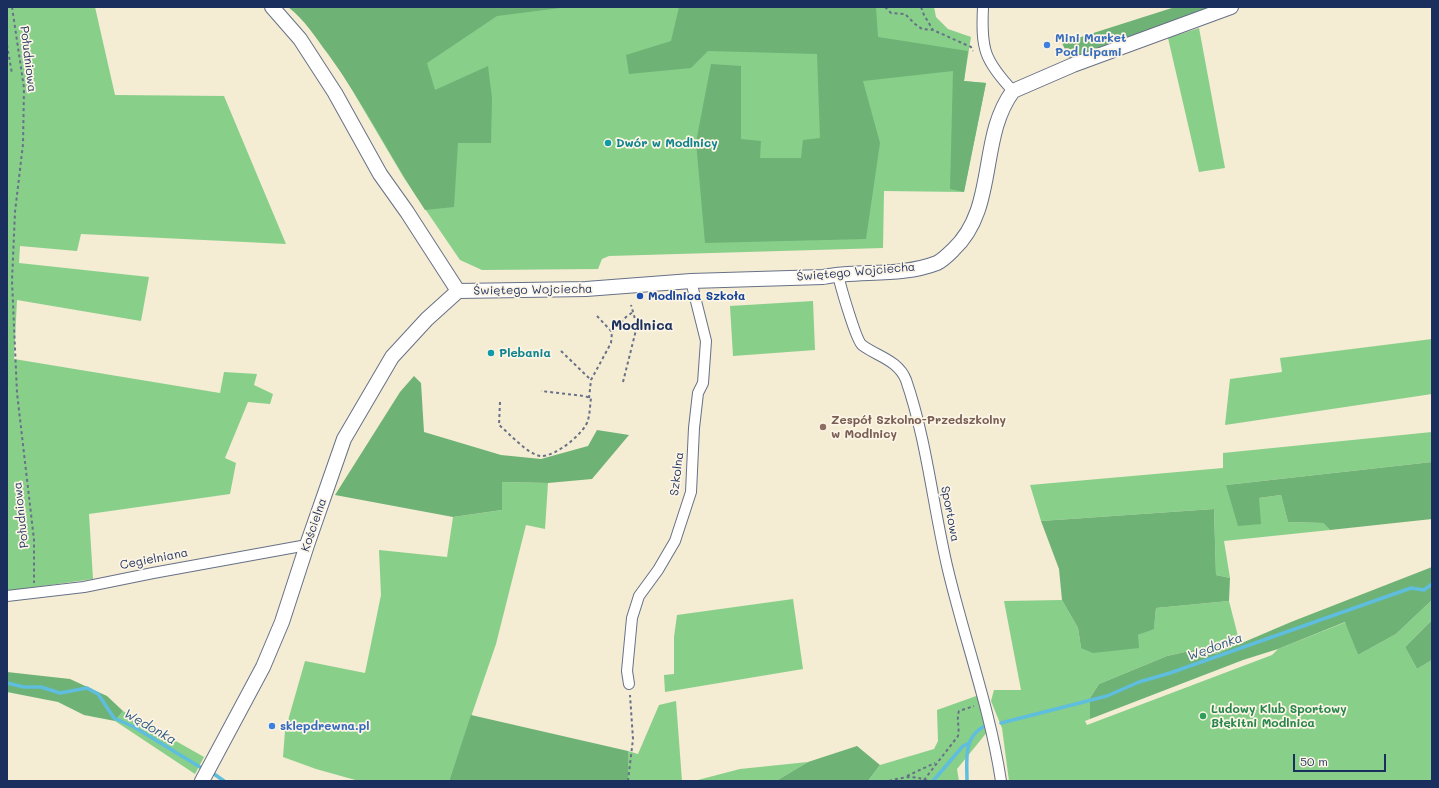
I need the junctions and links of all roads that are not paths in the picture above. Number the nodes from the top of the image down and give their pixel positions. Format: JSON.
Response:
{"nodes":[{"id":1,"x":272,"y":7,"type":"edge"},
{"id":2,"x":983,"y":7,"type":"edge"},
{"id":3,"x":1231,"y":7,"type":"edge"},
{"id":4,"x":1013,"y":91,"type":"junction"},
{"id":5,"x":838,"y":274,"type":"junction"},
{"id":6,"x":691,"y":281,"type":"junction"},
{"id":7,"x":458,"y":291,"type":"junction"},
{"id":8,"x":307,"y":545,"type":"junction"},
{"id":9,"x":7,"y":596,"type":"edge"},
{"id":10,"x":629,"y":684,"type":"road end"},
{"id":11,"x":202,"y":781,"type":"edge"},
{"id":12,"x":1001,"y":781,"type":"edge"}],
"edges":[{"from":1,"to":7,"type":"street","name":"Świętego Wojciecha"},
{"from":2,"to":4,"type":"street"},
{"from":3,"to":4,"type":"street"},
{"from":4,"to":5,"type":"street","name":"Świętego Wojciecha"},
{"from":5,"to":6,"type":"street","name":"Świętego Wojciecha"},
{"from":5,"to":12,"type":"street","name":"Sportowa"},
{"from":6,"to":7,"type":"street","name":"Świętego Wojciecha"},
{"from":6,"to":10,"type":"street","name":"Szkolna"},
{"from":7,"to":8,"type":"street","name":"Kościelna"},
{"from":8,"to":9,"type":"street","name":"Cegielniana"},
{"from":8,"to":11,"type":"street","name":"Kościelna"}]}
